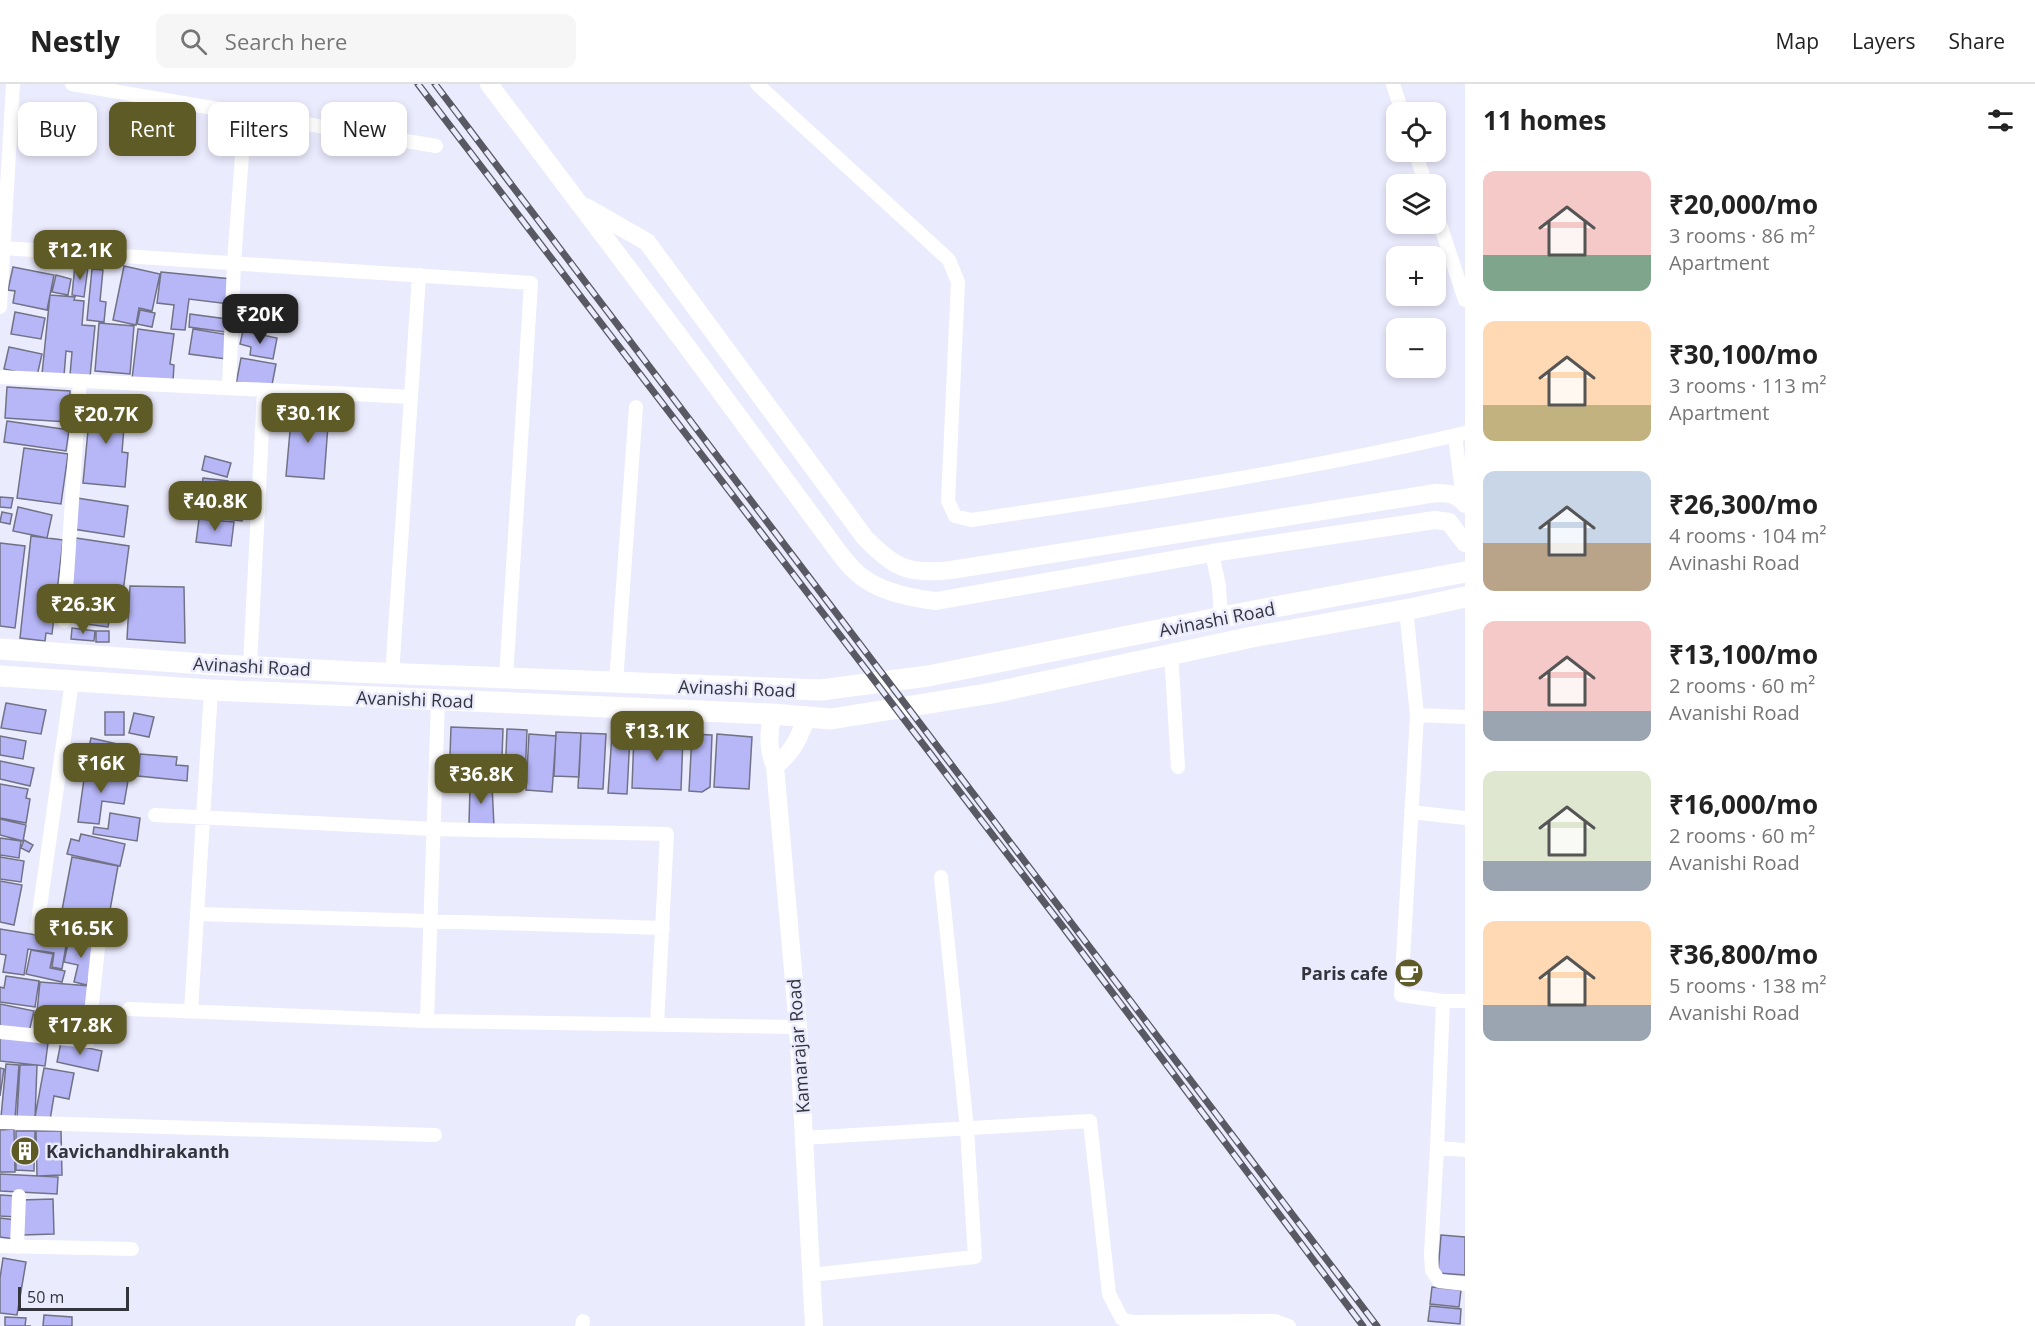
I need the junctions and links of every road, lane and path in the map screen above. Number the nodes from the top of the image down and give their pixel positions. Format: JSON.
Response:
{"nodes":[{"id":1,"x":13,"y":84,"type":"edge"},
{"id":2,"x":72,"y":84,"type":"edge"},
{"id":3,"x":489,"y":84,"type":"edge"},
{"id":4,"x":757,"y":84,"type":"edge"},
{"id":5,"x":1392,"y":84,"type":"edge"},
{"id":6,"x":1398,"y":102,"type":"edge"},
{"id":7,"x":208,"y":108,"type":"edge"},
{"id":8,"x":309,"y":125,"type":"edge"},
{"id":9,"x":436,"y":146,"type":"dead end"},
{"id":10,"x":242,"y":156,"type":"edge"},
{"id":11,"x":580,"y":203,"type":"junction"},
{"id":12,"x":1443,"y":234,"type":"edge"},
{"id":13,"x":3,"y":248,"type":"junction"},
{"id":14,"x":234,"y":263,"type":"junction"},
{"id":15,"x":419,"y":275,"type":"junction"},
{"id":16,"x":1465,"y":300,"type":"edge"},
{"id":17,"x":0,"y":307,"type":"edge"},
{"id":18,"x":0,"y":377,"type":"edge"},
{"id":19,"x":80,"y":381,"type":"junction"},
{"id":20,"x":229,"y":388,"type":"junction"},
{"id":21,"x":264,"y":390,"type":"junction"},
{"id":22,"x":411,"y":397,"type":"junction"},
{"id":23,"x":636,"y":406,"type":"dead end"},
{"id":24,"x":1460,"y":435,"type":"edge"},
{"id":25,"x":1462,"y":501,"type":"edge"},
{"id":26,"x":1465,"y":543,"type":"edge"},
{"id":27,"x":1212,"y":553,"type":"junction"},
{"id":28,"x":1465,"y":572,"type":"edge"},
{"id":29,"x":1465,"y":597,"type":"edge"},
{"id":30,"x":1406,"y":609,"type":"junction"},
{"id":31,"x":1221,"y":618,"type":"junction"},
{"id":32,"x":64,"y":621,"type":"dead end"},
{"id":33,"x":0,"y":649,"type":"edge"},
{"id":34,"x":1171,"y":653,"type":"junction"},
{"id":35,"x":250,"y":666,"type":"junction"},
{"id":36,"x":355,"y":672,"type":"junction"},
{"id":37,"x":392,"y":674,"type":"junction"},
{"id":38,"x":0,"y":676,"type":"edge"},
{"id":39,"x":496,"y":678,"type":"junction"},
{"id":40,"x":72,"y":681,"type":"junction"},
{"id":41,"x":616,"y":683,"type":"junction"},
{"id":42,"x":211,"y":690,"type":"junction"},
{"id":43,"x":354,"y":697,"type":"junction"},
{"id":44,"x":438,"y":700,"type":"junction"},
{"id":45,"x":486,"y":702,"type":"junction"},
{"id":46,"x":772,"y":714,"type":"junction"},
{"id":47,"x":1417,"y":715,"type":"junction"},
{"id":48,"x":807,"y":717,"type":"junction"},
{"id":49,"x":1465,"y":717,"type":"edge"},
{"id":50,"x":831,"y":719,"type":"joint"},
{"id":51,"x":775,"y":766,"type":"junction"},
{"id":52,"x":1178,"y":767,"type":"dead end"},
{"id":53,"x":1411,"y":812,"type":"junction"},
{"id":54,"x":155,"y":815,"type":"dead end"},
{"id":55,"x":204,"y":817,"type":"junction"},
{"id":56,"x":1465,"y":818,"type":"edge"},
{"id":57,"x":434,"y":829,"type":"junction"},
{"id":58,"x":942,"y":877,"type":"dead end"},
{"id":59,"x":197,"y":914,"type":"junction"},
{"id":60,"x":431,"y":920,"type":"junction"},
{"id":61,"x":663,"y":928,"type":"junction"},
{"id":62,"x":1465,"y":1001,"type":"edge"},
{"id":63,"x":1443,"y":1002,"type":"junction"},
{"id":64,"x":129,"y":1009,"type":"dead end"},
{"id":65,"x":191,"y":1011,"type":"junction"},
{"id":66,"x":427,"y":1021,"type":"junction"},
{"id":67,"x":657,"y":1025,"type":"junction"},
{"id":68,"x":798,"y":1027,"type":"junction"},
{"id":69,"x":0,"y":1032,"type":"edge"},
{"id":70,"x":0,"y":1122,"type":"edge"},
{"id":71,"x":966,"y":1128,"type":"junction"},
{"id":72,"x":435,"y":1134,"type":"dead end"},
{"id":73,"x":803,"y":1138,"type":"junction"},
{"id":74,"x":1437,"y":1148,"type":"junction"},
{"id":75,"x":1465,"y":1150,"type":"edge"},
{"id":76,"x":20,"y":1196,"type":"dead end"},
{"id":77,"x":0,"y":1246,"type":"edge"},
{"id":78,"x":17,"y":1247,"type":"junction"},
{"id":79,"x":132,"y":1249,"type":"dead end"},
{"id":80,"x":811,"y":1275,"type":"junction"},
{"id":81,"x":1465,"y":1284,"type":"edge"},
{"id":82,"x":814,"y":1326,"type":"edge"},
{"id":83,"x":1289,"y":1326,"type":"edge"}],
"edges":[{"from":1,"to":13,"type":"street"},
{"from":2,"to":7,"type":"street"},
{"from":3,"to":11,"type":"main road"},
{"from":4,"to":24,"type":"street"},
{"from":5,"to":6,"type":"street"},
{"from":8,"to":9,"type":"street"},
{"from":10,"to":14,"type":"street"},
{"from":11,"to":25,"type":"main road"},
{"from":11,"to":27,"type":"main road"},
{"from":12,"to":16,"type":"street"},
{"from":13,"to":14,"type":"street"},
{"from":13,"to":17,"type":"street"},
{"from":14,"to":15,"type":"street"},
{"from":14,"to":20,"type":"street"},
{"from":15,"to":22,"type":"street"},
{"from":15,"to":39,"type":"street"},
{"from":18,"to":19,"type":"street"},
{"from":19,"to":20,"type":"street"},
{"from":19,"to":32,"type":"street"},
{"from":20,"to":21,"type":"street"},
{"from":21,"to":22,"type":"street"},
{"from":21,"to":35,"type":"street"},
{"from":22,"to":37,"type":"street"},
{"from":23,"to":41,"type":"street"},
{"from":24,"to":25,"type":"street"},
{"from":26,"to":27,"type":"main road"},
{"from":27,"to":31,"type":"street"},
{"from":28,"to":31,"type":"main road","name":"Avinashi Road"},
{"from":29,"to":30,"type":"main road","name":"Avinashi Road"},
{"from":30,"to":34,"type":"main road","name":"Avinashi Road"},
{"from":30,"to":47,"type":"street"},
{"from":31,"to":41,"type":"main road","name":"Avinashi Road"},
{"from":33,"to":35,"type":"main road","name":"Avinashi Road"},
{"from":34,"to":50,"type":"main road","name":"Avinashi Road"},
{"from":34,"to":52,"type":"street"},
{"from":35,"to":36,"type":"main road","name":"Avinashi Road"},
{"from":36,"to":37,"type":"main road","name":"Avinashi Road"},
{"from":36,"to":43,"type":"main road"},
{"from":37,"to":39,"type":"main road","name":"Avinashi Road"},
{"from":38,"to":40,"type":"main road","name":"Avanishi Road"},
{"from":39,"to":41,"type":"main road","name":"Avinashi Road"},
{"from":39,"to":45,"type":"main road"},
{"from":40,"to":42,"type":"main road","name":"Avanishi Road"},
{"from":40,"to":69,"type":"street"},
{"from":42,"to":43,"type":"main road","name":"Avanishi Road"},
{"from":42,"to":55,"type":"street"},
{"from":43,"to":44,"type":"main road","name":"Avanishi Road"},
{"from":44,"to":45,"type":"main road","name":"Avanishi Road"},
{"from":44,"to":57,"type":"street"},
{"from":45,"to":46,"type":"main road","name":"Avanishi Road"},
{"from":46,"to":48,"type":"main road","name":"Avanishi Road"},
{"from":46,"to":51,"type":"main road","name":"Kamarajar Road"},
{"from":47,"to":49,"type":"street"},
{"from":47,"to":53,"type":"street"},
{"from":48,"to":50,"type":"main road","name":"Avanishi Road"},
{"from":48,"to":51,"type":"main road"},
{"from":51,"to":68,"type":"main road","name":"Kamarajar Road"},
{"from":53,"to":56,"type":"street"},
{"from":53,"to":63,"type":"street"},
{"from":54,"to":55,"type":"street"},
{"from":55,"to":57,"type":"street"},
{"from":55,"to":59,"type":"street"},
{"from":57,"to":60,"type":"street"},
{"from":57,"to":61,"type":"street"},
{"from":58,"to":71,"type":"street"},
{"from":59,"to":60,"type":"street"},
{"from":59,"to":65,"type":"street"},
{"from":60,"to":61,"type":"street"},
{"from":60,"to":66,"type":"street"},
{"from":61,"to":67,"type":"street"},
{"from":62,"to":63,"type":"street"},
{"from":63,"to":74,"type":"street"},
{"from":64,"to":65,"type":"street"},
{"from":65,"to":66,"type":"street"},
{"from":66,"to":67,"type":"street"},
{"from":67,"to":68,"type":"street"},
{"from":68,"to":73,"type":"main road","name":"Kamarajar Road"},
{"from":70,"to":72,"type":"street"},
{"from":71,"to":73,"type":"street"},
{"from":71,"to":80,"type":"street"},
{"from":71,"to":83,"type":"street"},
{"from":73,"to":80,"type":"main road","name":"Kamarajar Road"},
{"from":74,"to":75,"type":"street"},
{"from":74,"to":81,"type":"street"},
{"from":76,"to":78,"type":"street"},
{"from":77,"to":78,"type":"street"},
{"from":78,"to":79,"type":"street"},
{"from":80,"to":82,"type":"main road","name":"Kamarajar Road"}]}
